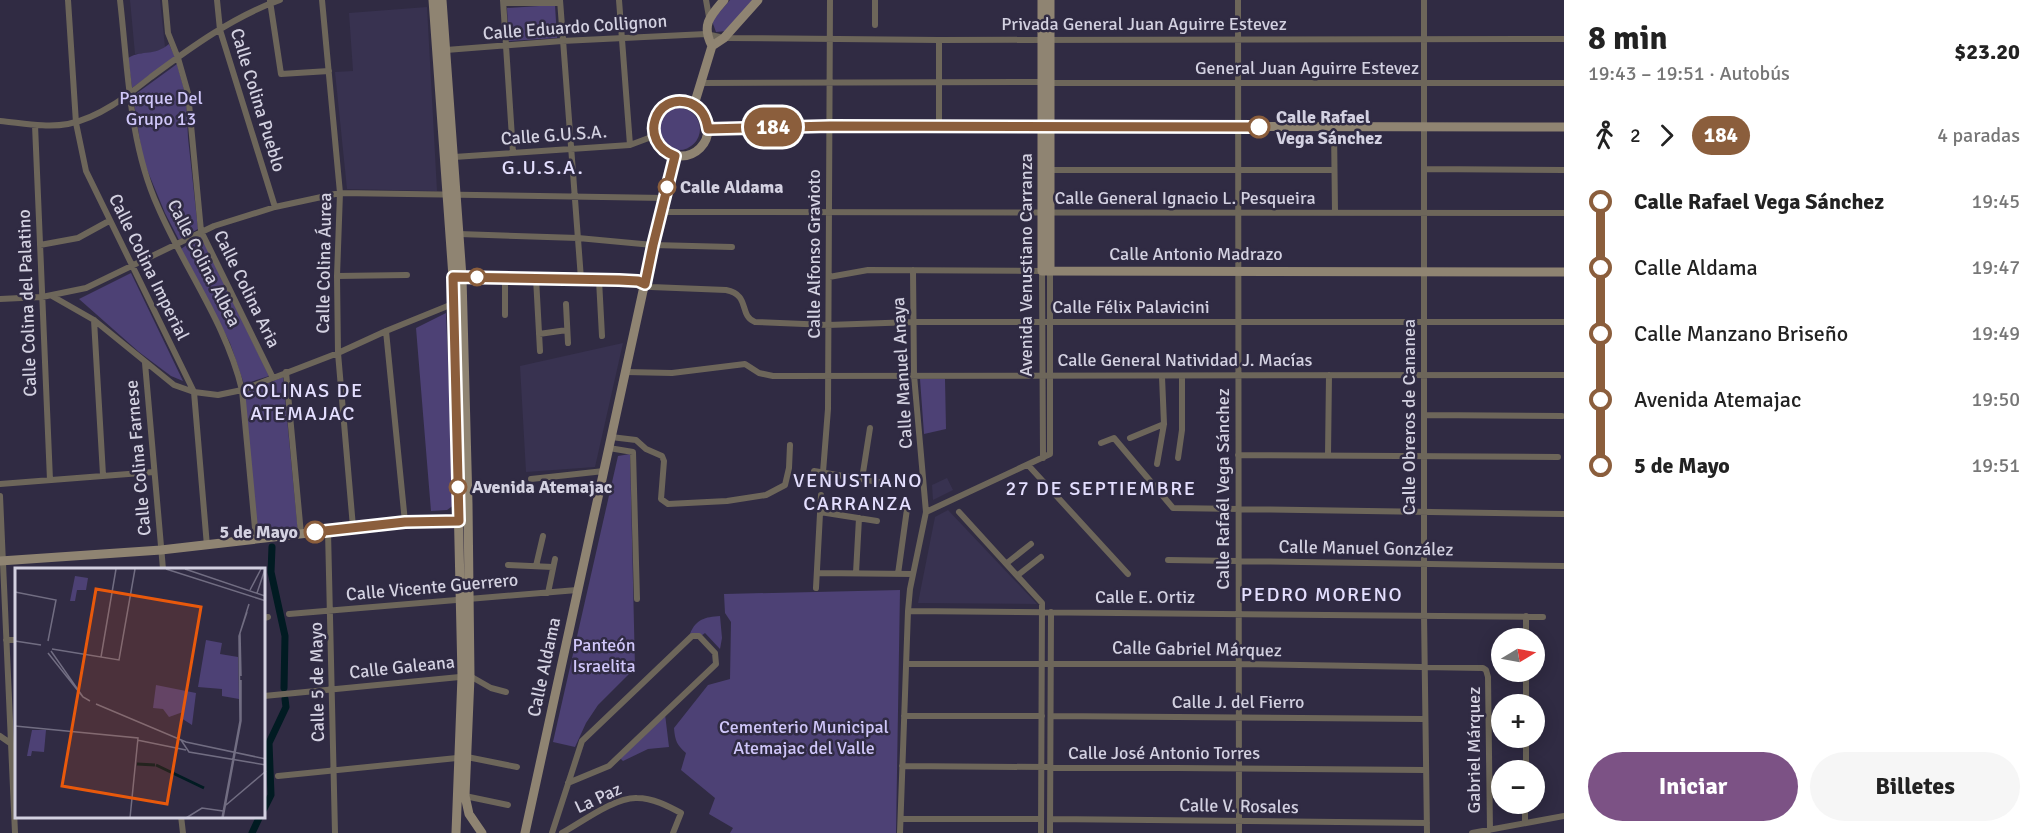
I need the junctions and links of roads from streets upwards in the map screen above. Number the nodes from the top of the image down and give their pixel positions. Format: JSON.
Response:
{"nodes":[{"id":1,"x":68,"y":0,"type":"edge"},
{"id":2,"x":120,"y":0,"type":"edge"},
{"id":3,"x":165,"y":0,"type":"edge"},
{"id":4,"x":217,"y":0,"type":"edge"},
{"id":5,"x":280,"y":0,"type":"edge"},
{"id":6,"x":322,"y":0,"type":"edge"},
{"id":7,"x":433,"y":0,"type":"edge"},
{"id":8,"x":442,"y":0,"type":"edge"},
{"id":9,"x":619,"y":0,"type":"edge"},
{"id":10,"x":706,"y":0,"type":"edge"},
{"id":11,"x":724,"y":0,"type":"edge"},
{"id":12,"x":758,"y":0,"type":"edge"},
{"id":13,"x":830,"y":0,"type":"edge"},
{"id":14,"x":875,"y":0,"type":"edge"},
{"id":15,"x":1042,"y":0,"type":"edge"},
{"id":16,"x":1050,"y":0,"type":"edge"},
{"id":17,"x":1238,"y":0,"type":"edge"},
{"id":18,"x":1424,"y":0,"type":"edge"},
{"id":19,"x":270,"y":2,"type":"edge"},
{"id":20,"x":504,"y":2,"type":"edge"},
{"id":21,"x":560,"y":2,"type":"edge"},
{"id":22,"x":709,"y":17,"type":"junction"},
{"id":23,"x":875,"y":25,"type":"dead end"},
{"id":24,"x":220,"y":30,"type":"junction"},
{"id":25,"x":706,"y":34,"type":"junction"},
{"id":26,"x":621,"y":38,"type":"junction"},
{"id":27,"x":724,"y":38,"type":"junction"},
{"id":28,"x":830,"y":39,"type":"junction"},
{"id":29,"x":1046,"y":39,"type":"junction"},
{"id":30,"x":1238,"y":39,"type":"junction"},
{"id":31,"x":1424,"y":39,"type":"junction"},
{"id":32,"x":1564,"y":39,"type":"edge"},
{"id":33,"x":939,"y":40,"type":"junction"},
{"id":34,"x":562,"y":41,"type":"junction"},
{"id":35,"x":712,"y":46,"type":"junction"},
{"id":36,"x":505,"y":47,"type":"junction"},
{"id":37,"x":446,"y":50,"type":"junction"},
{"id":38,"x":178,"y":58,"type":"junction"},
{"id":39,"x":328,"y":71,"type":"junction"},
{"id":40,"x":701,"y":83,"type":"junction"},
{"id":41,"x":830,"y":83,"type":"junction"},
{"id":42,"x":939,"y":83,"type":"junction"},
{"id":43,"x":1046,"y":83,"type":"junction"},
{"id":44,"x":1238,"y":83,"type":"junction"},
{"id":45,"x":1424,"y":83,"type":"junction"},
{"id":46,"x":1564,"y":83,"type":"edge"},
{"id":47,"x":130,"y":94,"type":"junction"},
{"id":48,"x":694,"y":105,"type":"junction"},
{"id":49,"x":0,"y":121,"type":"edge"},
{"id":50,"x":76,"y":123,"type":"junction"},
{"id":51,"x":35,"y":125,"type":"junction"},
{"id":52,"x":830,"y":126,"type":"junction"},
{"id":53,"x":939,"y":126,"type":"junction"},
{"id":54,"x":1046,"y":126,"type":"junction"},
{"id":55,"x":1238,"y":127,"type":"junction"},
{"id":56,"x":1334,"y":127,"type":"junction"},
{"id":57,"x":1424,"y":127,"type":"junction"},
{"id":58,"x":1564,"y":127,"type":"edge"},
{"id":59,"x":708,"y":129,"type":"junction"},
{"id":60,"x":654,"y":136,"type":"junction"},
{"id":61,"x":630,"y":145,"type":"junction"},
{"id":62,"x":571,"y":149,"type":"junction"},
{"id":63,"x":513,"y":153,"type":"junction"},
{"id":64,"x":675,"y":156,"type":"junction"},
{"id":65,"x":454,"y":157,"type":"junction"},
{"id":66,"x":1424,"y":169,"type":"junction"},
{"id":67,"x":1050,"y":170,"type":"junction"},
{"id":68,"x":1238,"y":170,"type":"junction"},
{"id":69,"x":1335,"y":170,"type":"junction"},
{"id":70,"x":1564,"y":170,"type":"edge"},
{"id":71,"x":340,"y":193,"type":"junction"},
{"id":72,"x":452,"y":194,"type":"junction"},
{"id":73,"x":575,"y":196,"type":"junction"},
{"id":74,"x":665,"y":198,"type":"junction"},
{"id":75,"x":275,"y":207,"type":"junction"},
{"id":76,"x":662,"y":212,"type":"junction"},
{"id":77,"x":829,"y":213,"type":"junction"},
{"id":78,"x":1238,"y":213,"type":"junction"},
{"id":79,"x":1335,"y":213,"type":"junction"},
{"id":80,"x":1424,"y":213,"type":"junction"},
{"id":81,"x":1564,"y":213,"type":"edge"},
{"id":82,"x":1046,"y":214,"type":"junction"},
{"id":83,"x":109,"y":221,"type":"junction"},
{"id":84,"x":201,"y":231,"type":"junction"},
{"id":85,"x":459,"y":234,"type":"junction"},
{"id":86,"x":578,"y":238,"type":"junction"},
{"id":87,"x":40,"y":245,"type":"junction"},
{"id":88,"x":653,"y":245,"type":"junction"},
{"id":89,"x":178,"y":246,"type":"junction"},
{"id":90,"x":732,"y":248,"type":"dead end"},
{"id":91,"x":131,"y":267,"type":"junction"},
{"id":92,"x":913,"y":270,"type":"junction"},
{"id":93,"x":1046,"y":271,"type":"junction"},
{"id":94,"x":1238,"y":271,"type":"junction"},
{"id":95,"x":1424,"y":271,"type":"junction"},
{"id":96,"x":1564,"y":272,"type":"edge"},
{"id":97,"x":407,"y":275,"type":"dead end"},
{"id":98,"x":337,"y":276,"type":"junction"},
{"id":99,"x":457,"y":277,"type":"junction"},
{"id":100,"x":828,"y":277,"type":"junction"},
{"id":101,"x":505,"y":278,"type":"junction"},
{"id":102,"x":536,"y":278,"type":"junction"},
{"id":103,"x":581,"y":279,"type":"junction"},
{"id":104,"x":599,"y":280,"type":"junction"},
{"id":105,"x":645,"y":284,"type":"junction"},
{"id":106,"x":52,"y":296,"type":"junction"},
{"id":107,"x":42,"y":297,"type":"junction"},
{"id":108,"x":0,"y":299,"type":"edge"},
{"id":109,"x":458,"y":302,"type":"junction"},
{"id":110,"x":566,"y":304,"type":"dead end"},
{"id":111,"x":505,"y":315,"type":"dead end"},
{"id":112,"x":94,"y":320,"type":"junction"},
{"id":113,"x":914,"y":322,"type":"junction"},
{"id":114,"x":1042,"y":322,"type":"junction"},
{"id":115,"x":1050,"y":322,"type":"junction"},
{"id":116,"x":1238,"y":322,"type":"junction"},
{"id":117,"x":1424,"y":322,"type":"junction"},
{"id":118,"x":1564,"y":322,"type":"edge"},
{"id":119,"x":828,"y":326,"type":"junction"},
{"id":120,"x":567,"y":330,"type":"junction"},
{"id":121,"x":386,"y":331,"type":"junction"},
{"id":122,"x":539,"y":334,"type":"junction"},
{"id":123,"x":602,"y":336,"type":"dead end"},
{"id":124,"x":568,"y":343,"type":"dead end"},
{"id":125,"x":540,"y":351,"type":"dead end"},
{"id":126,"x":338,"y":353,"type":"junction"},
{"id":127,"x":145,"y":363,"type":"junction"},
{"id":128,"x":286,"y":372,"type":"junction"},
{"id":129,"x":626,"y":372,"type":"junction"},
{"id":130,"x":914,"y":375,"type":"junction"},
{"id":131,"x":1042,"y":375,"type":"junction"},
{"id":132,"x":1051,"y":375,"type":"junction"},
{"id":133,"x":1238,"y":375,"type":"junction"},
{"id":134,"x":1329,"y":375,"type":"junction"},
{"id":135,"x":1424,"y":375,"type":"junction"},
{"id":136,"x":1564,"y":375,"type":"edge"},
{"id":137,"x":828,"y":376,"type":"junction"},
{"id":138,"x":1182,"y":376,"type":"junction"},
{"id":139,"x":1162,"y":377,"type":"junction"},
{"id":140,"x":273,"y":378,"type":"junction"},
{"id":141,"x":242,"y":390,"type":"junction"},
{"id":142,"x":194,"y":392,"type":"junction"},
{"id":143,"x":1424,"y":415,"type":"junction"},
{"id":144,"x":1562,"y":416,"type":"dead end"},
{"id":145,"x":1164,"y":424,"type":"junction"},
{"id":146,"x":870,"y":428,"type":"dead end"},
{"id":147,"x":611,"y":437,"type":"junction"},
{"id":148,"x":1130,"y":438,"type":"dead end"},
{"id":149,"x":1101,"y":443,"type":"dead end"},
{"id":150,"x":790,"y":446,"type":"dead end"},
{"id":151,"x":609,"y":448,"type":"junction"},
{"id":152,"x":1238,"y":455,"type":"junction"},
{"id":153,"x":1328,"y":455,"type":"junction"},
{"id":154,"x":1424,"y":455,"type":"junction"},
{"id":155,"x":1558,"y":457,"type":"dead end"},
{"id":156,"x":1043,"y":458,"type":"junction"},
{"id":157,"x":1178,"y":458,"type":"dead end"},
{"id":158,"x":1157,"y":464,"type":"dead end"},
{"id":159,"x":1028,"y":465,"type":"junction"},
{"id":160,"x":604,"y":471,"type":"junction"},
{"id":161,"x":814,"y":471,"type":"dead end"},
{"id":162,"x":154,"y":472,"type":"junction"},
{"id":163,"x":823,"y":472,"type":"junction"},
{"id":164,"x":103,"y":475,"type":"junction"},
{"id":165,"x":531,"y":479,"type":"dead end"},
{"id":166,"x":862,"y":479,"type":"junction"},
{"id":167,"x":50,"y":480,"type":"junction"},
{"id":168,"x":0,"y":484,"type":"edge"},
{"id":169,"x":890,"y":484,"type":"dead end"},
{"id":170,"x":821,"y":495,"type":"dead end"},
{"id":171,"x":0,"y":496,"type":"edge"},
{"id":172,"x":907,"y":509,"type":"dead end"},
{"id":173,"x":1239,"y":509,"type":"junction"},
{"id":174,"x":820,"y":512,"type":"junction"},
{"id":175,"x":926,"y":512,"type":"junction"},
{"id":176,"x":959,"y":512,"type":"dead end"},
{"id":177,"x":1424,"y":512,"type":"junction"},
{"id":178,"x":1564,"y":514,"type":"edge"},
{"id":179,"x":858,"y":518,"type":"junction"},
{"id":180,"x":877,"y":521,"type":"dead end"},
{"id":181,"x":405,"y":522,"type":"junction"},
{"id":182,"x":464,"y":522,"type":"junction"},
{"id":183,"x":353,"y":527,"type":"junction"},
{"id":184,"x":328,"y":531,"type":"junction"},
{"id":185,"x":302,"y":534,"type":"junction"},
{"id":186,"x":543,"y":536,"type":"dead end"},
{"id":187,"x":256,"y":539,"type":"junction"},
{"id":188,"x":1031,"y":544,"type":"dead end"},
{"id":189,"x":207,"y":546,"type":"junction"},
{"id":190,"x":161,"y":550,"type":"junction"},
{"id":191,"x":1041,"y":557,"type":"dead end"},
{"id":192,"x":555,"y":559,"type":"dead end"},
{"id":193,"x":1168,"y":560,"type":"dead end"},
{"id":194,"x":1,"y":561,"type":"edge"},
{"id":195,"x":1239,"y":561,"type":"junction"},
{"id":196,"x":1007,"y":563,"type":"junction"},
{"id":197,"x":1424,"y":564,"type":"junction"},
{"id":198,"x":508,"y":565,"type":"dead end"},
{"id":199,"x":536,"y":566,"type":"junction"},
{"id":200,"x":1564,"y":566,"type":"edge"},
{"id":201,"x":553,"y":567,"type":"junction"},
{"id":202,"x":163,"y":568,"type":"edge"},
{"id":203,"x":817,"y":573,"type":"junction"},
{"id":204,"x":856,"y":573,"type":"junction"},
{"id":205,"x":898,"y":574,"type":"junction"},
{"id":206,"x":913,"y":574,"type":"junction"},
{"id":207,"x":1128,"y":574,"type":"dead end"},
{"id":208,"x":1018,"y":575,"type":"junction"},
{"id":209,"x":816,"y":588,"type":"dead end"},
{"id":210,"x":577,"y":590,"type":"junction"},
{"id":211,"x":548,"y":592,"type":"junction"},
{"id":212,"x":637,"y":599,"type":"dead end"},
{"id":213,"x":465,"y":600,"type":"junction"},
{"id":214,"x":330,"y":610,"type":"junction"},
{"id":215,"x":908,"y":610,"type":"junction"},
{"id":216,"x":1042,"y":611,"type":"junction"},
{"id":217,"x":1051,"y":612,"type":"junction"},
{"id":218,"x":1239,"y":612,"type":"junction"},
{"id":219,"x":289,"y":614,"type":"dead end"},
{"id":220,"x":1424,"y":615,"type":"junction"},
{"id":221,"x":1526,"y":616,"type":"junction"},
{"id":222,"x":1543,"y":616,"type":"dead end"},
{"id":223,"x":1526,"y":628,"type":"edge"},
{"id":224,"x":15,"y":639,"type":"edge"},
{"id":225,"x":6,"y":640,"type":"junction"},
{"id":226,"x":1042,"y":663,"type":"junction"},
{"id":227,"x":1051,"y":663,"type":"junction"},
{"id":228,"x":906,"y":664,"type":"junction"},
{"id":229,"x":1239,"y":664,"type":"junction"},
{"id":230,"x":1424,"y":668,"type":"junction"},
{"id":231,"x":1486,"y":670,"type":"joint"},
{"id":232,"x":466,"y":676,"type":"junction"},
{"id":233,"x":332,"y":689,"type":"junction"},
{"id":234,"x":506,"y":692,"type":"dead end"},
{"id":235,"x":266,"y":696,"type":"edge"},
{"id":236,"x":904,"y":716,"type":"junction"},
{"id":237,"x":1042,"y":716,"type":"junction"},
{"id":238,"x":1051,"y":716,"type":"junction"},
{"id":239,"x":1239,"y":717,"type":"junction"},
{"id":240,"x":13,"y":719,"type":"edge"},
{"id":241,"x":1424,"y":719,"type":"junction"},
{"id":242,"x":0,"y":736,"type":"edge"},
{"id":243,"x":10,"y":743,"type":"junction"},
{"id":244,"x":463,"y":758,"type":"junction"},
{"id":245,"x":902,"y":766,"type":"junction"},
{"id":246,"x":517,"y":767,"type":"dead end"},
{"id":247,"x":1042,"y":768,"type":"junction"},
{"id":248,"x":1051,"y":768,"type":"junction"},
{"id":249,"x":1239,"y":769,"type":"junction"},
{"id":250,"x":334,"y":771,"type":"junction"},
{"id":251,"x":1425,"y":771,"type":"junction"},
{"id":252,"x":278,"y":776,"type":"dead end"},
{"id":253,"x":568,"y":783,"type":"junction"},
{"id":254,"x":15,"y":796,"type":"edge"},
{"id":255,"x":465,"y":796,"type":"junction"},
{"id":256,"x":508,"y":805,"type":"dead end"},
{"id":257,"x":1525,"y":814,"type":"edge"},
{"id":258,"x":1564,"y":816,"type":"edge"},
{"id":259,"x":182,"y":818,"type":"edge"},
{"id":260,"x":901,"y":819,"type":"junction"},
{"id":261,"x":1041,"y":819,"type":"junction"},
{"id":262,"x":1051,"y":819,"type":"junction"},
{"id":263,"x":1239,"y":820,"type":"junction"},
{"id":264,"x":1427,"y":823,"type":"junction"},
{"id":265,"x":1525,"y":823,"type":"junction"},
{"id":266,"x":1490,"y":830,"type":"junction"},
{"id":267,"x":15,"y":833,"type":"edge"},
{"id":268,"x":183,"y":833,"type":"edge"},
{"id":269,"x":335,"y":833,"type":"edge"},
{"id":270,"x":456,"y":833,"type":"edge"},
{"id":271,"x":482,"y":833,"type":"edge"},
{"id":272,"x":525,"y":833,"type":"edge"},
{"id":273,"x":552,"y":833,"type":"edge"},
{"id":274,"x":562,"y":833,"type":"edge"},
{"id":275,"x":672,"y":833,"type":"edge"},
{"id":276,"x":900,"y":833,"type":"edge"},
{"id":277,"x":1041,"y":833,"type":"edge"},
{"id":278,"x":1050,"y":833,"type":"edge"},
{"id":279,"x":1239,"y":833,"type":"edge"},
{"id":280,"x":1427,"y":833,"type":"edge"},
{"id":281,"x":1472,"y":833,"type":"edge"}],
"edges":[{"from":1,"to":50,"type":"street","name":"Calle Colina Imperial"},
{"from":2,"to":47,"type":"street","name":"Calle Colina Albea"},
{"from":3,"to":38,"type":"street","name":"Calle Colina Aria"},
{"from":4,"to":24,"type":"street","name":"Calle Colina Pueblo"},
{"from":5,"to":19,"type":"street"},
{"from":6,"to":39,"type":"street","name":"Calle Colina Áurea"},
{"from":7,"to":72,"type":"street"},
{"from":8,"to":37,"type":"street"},
{"from":9,"to":26,"type":"street"},
{"from":10,"to":22,"type":"street"},
{"from":11,"to":22,"type":"street"},
{"from":12,"to":27,"type":"street"},
{"from":13,"to":28,"type":"street","name":"Calle Alfonso Gravioto"},
{"from":14,"to":23,"type":"street"},
{"from":15,"to":29,"type":"street","name":"Avenida Venustiano Carranza"},
{"from":16,"to":29,"type":"street","name":"Avenida Venustiano Carranza"},
{"from":17,"to":30,"type":"street","name":"Calle Rafaél Vega Sánchez"},
{"from":18,"to":31,"type":"street","name":"Calle Obreros de Cananea"},
{"from":19,"to":24,"type":"street"},
{"from":19,"to":39,"type":"street"},
{"from":20,"to":21,"type":"street"},
{"from":20,"to":36,"type":"street"},
{"from":21,"to":34,"type":"street"},
{"from":22,"to":25,"type":"street"},
{"from":24,"to":38,"type":"street"},
{"from":24,"to":75,"type":"street","name":"Calle Colina Pueblo"},
{"from":25,"to":26,"type":"street","name":"Calle Eduardo Collignon"},
{"from":25,"to":27,"type":"street","name":"Calle Eduardo Collignon"},
{"from":25,"to":35,"type":"street"},
{"from":26,"to":34,"type":"street","name":"Calle Eduardo Collignon"},
{"from":26,"to":61,"type":"street"},
{"from":27,"to":28,"type":"street","name":"Privada General Juan Aguirre Estevez"},
{"from":27,"to":35,"type":"street"},
{"from":28,"to":33,"type":"street","name":"Privada General Juan Aguirre Estevez"},
{"from":28,"to":41,"type":"street","name":"Calle Alfonso Gravioto"},
{"from":29,"to":30,"type":"street","name":"Privada General Juan Aguirre Estevez"},
{"from":29,"to":33,"type":"street","name":"Privada General Juan Aguirre Estevez"},
{"from":29,"to":43,"type":"street","name":"Avenida Venustiano Carranza"},
{"from":30,"to":31,"type":"street","name":"Privada General Juan Aguirre Estevez"},
{"from":30,"to":44,"type":"street","name":"Calle Rafaél Vega Sánchez"},
{"from":31,"to":32,"type":"street","name":"Privada General Juan Aguirre Estevez"},
{"from":31,"to":45,"type":"street","name":"Calle Obreros de Cananea"},
{"from":33,"to":42,"type":"street"},
{"from":34,"to":36,"type":"street","name":"Calle Eduardo Collignon"},
{"from":34,"to":62,"type":"street"},
{"from":35,"to":40,"type":"street"},
{"from":36,"to":37,"type":"street","name":"Calle Eduardo Collignon"},
{"from":36,"to":63,"type":"street"},
{"from":37,"to":65,"type":"street"},
{"from":38,"to":47,"type":"street"},
{"from":38,"to":84,"type":"street","name":"Calle Colina Aria"},
{"from":39,"to":71,"type":"street","name":"Calle Colina Áurea"},
{"from":40,"to":41,"type":"street","name":"General Juan Aguirre Estevez"},
{"from":40,"to":48,"type":"street"},
{"from":41,"to":42,"type":"street","name":"General Juan Aguirre Estevez"},
{"from":41,"to":52,"type":"street","name":"Calle Alfonso Gravioto"},
{"from":42,"to":43,"type":"street","name":"General Juan Aguirre Estevez"},
{"from":42,"to":53,"type":"street"},
{"from":43,"to":44,"type":"street","name":"General Juan Aguirre Estevez"},
{"from":43,"to":54,"type":"street","name":"Avenida Venustiano Carranza"},
{"from":44,"to":45,"type":"street","name":"General Juan Aguirre Estevez"},
{"from":44,"to":55,"type":"street","name":"Calle Rafaél Vega Sánchez"},
{"from":45,"to":46,"type":"street","name":"General Juan Aguirre Estevez"},
{"from":45,"to":57,"type":"street","name":"Calle Obreros de Cananea"},
{"from":47,"to":50,"type":"street"},
{"from":47,"to":89,"type":"street","name":"Calle Colina Albea"},
{"from":48,"to":59,"type":"street"},
{"from":48,"to":60,"type":"street"},
{"from":49,"to":51,"type":"street"},
{"from":50,"to":51,"type":"street"},
{"from":50,"to":83,"type":"street","name":"Calle Colina Imperial"},
{"from":51,"to":87,"type":"street","name":"Calle Colina del Palatino"},
{"from":52,"to":53,"type":"street"},
{"from":52,"to":59,"type":"street"},
{"from":52,"to":77,"type":"street","name":"Calle Alfonso Gravioto"},
{"from":53,"to":54,"type":"street"},
{"from":54,"to":55,"type":"street"},
{"from":54,"to":67,"type":"street","name":"Avenida Venustiano Carranza"},
{"from":54,"to":82,"type":"street","name":"Avenida Venustiano Carranza"},
{"from":55,"to":56,"type":"street"},
{"from":55,"to":68,"type":"street","name":"Calle Rafaél Vega Sánchez"},
{"from":56,"to":57,"type":"street"},
{"from":56,"to":69,"type":"street"},
{"from":57,"to":58,"type":"street"},
{"from":57,"to":66,"type":"street","name":"Calle Obreros de Cananea"},
{"from":59,"to":64,"type":"street"},
{"from":60,"to":61,"type":"street","name":"Calle G.U.S.A."},
{"from":60,"to":64,"type":"street"},
{"from":61,"to":62,"type":"street","name":"Calle G.U.S.A."},
{"from":62,"to":63,"type":"street","name":"Calle G.U.S.A."},
{"from":62,"to":73,"type":"street"},
{"from":63,"to":65,"type":"street","name":"Calle G.U.S.A."},
{"from":64,"to":74,"type":"street","name":"Calle Aldama"},
{"from":65,"to":72,"type":"street"},
{"from":66,"to":70,"type":"street"},
{"from":66,"to":80,"type":"street","name":"Calle Obreros de Cananea"},
{"from":67,"to":68,"type":"street"},
{"from":67,"to":82,"type":"street","name":"Avenida Venustiano Carranza"},
{"from":68,"to":69,"type":"street"},
{"from":68,"to":78,"type":"street","name":"Calle Rafaél Vega Sánchez"},
{"from":69,"to":79,"type":"street"},
{"from":71,"to":72,"type":"street"},
{"from":71,"to":75,"type":"street"},
{"from":71,"to":98,"type":"street","name":"Calle Colina Áurea"},
{"from":72,"to":73,"type":"street"},
{"from":72,"to":85,"type":"street"},
{"from":72,"to":99,"type":"street"},
{"from":73,"to":74,"type":"street"},
{"from":73,"to":86,"type":"street"},
{"from":74,"to":76,"type":"street","name":"Calle Aldama"},
{"from":75,"to":84,"type":"street"},
{"from":76,"to":77,"type":"street","name":"Calle General Ignacio L. Pesqueira"},
{"from":76,"to":88,"type":"street","name":"Calle Aldama"},
{"from":77,"to":82,"type":"street","name":"Calle General Ignacio L. Pesqueira"},
{"from":77,"to":100,"type":"street","name":"Calle Alfonso Gravioto"},
{"from":78,"to":79,"type":"street","name":"Calle General Ignacio L. Pesqueira"},
{"from":78,"to":82,"type":"street","name":"Calle General Ignacio L. Pesqueira"},
{"from":78,"to":94,"type":"street","name":"Calle Rafaél Vega Sánchez"},
{"from":79,"to":80,"type":"street","name":"Calle General Ignacio L. Pesqueira"},
{"from":80,"to":81,"type":"street","name":"Calle General Ignacio L. Pesqueira"},
{"from":80,"to":95,"type":"street","name":"Calle Obreros de Cananea"},
{"from":82,"to":93,"type":"street","name":"Avenida Venustiano Carranza"},
{"from":83,"to":87,"type":"street"},
{"from":83,"to":91,"type":"street","name":"Calle Colina Imperial"},
{"from":84,"to":89,"type":"street"},
{"from":84,"to":140,"type":"street","name":"Calle Colina Aria"},
{"from":85,"to":86,"type":"street"},
{"from":85,"to":99,"type":"street"},
{"from":86,"to":88,"type":"street"},
{"from":86,"to":103,"type":"street"},
{"from":87,"to":107,"type":"street","name":"Calle Colina del Palatino"},
{"from":88,"to":90,"type":"street"},
{"from":88,"to":105,"type":"street","name":"Calle Aldama"},
{"from":89,"to":91,"type":"street"},
{"from":89,"to":141,"type":"street","name":"Calle Colina Albea"},
{"from":91,"to":106,"type":"street"},
{"from":91,"to":142,"type":"street","name":"Calle Colina Imperial"},
{"from":92,"to":93,"type":"street","name":"Calle Antonio Madrazo"},
{"from":92,"to":100,"type":"street","name":"Calle Antonio Madrazo"},
{"from":92,"to":113,"type":"street","name":"Calle Manuel Anaya"},
{"from":93,"to":94,"type":"street","name":"Calle Antonio Madrazo"},
{"from":93,"to":114,"type":"street","name":"Avenida Venustiano Carranza"},
{"from":93,"to":115,"type":"street","name":"Avenida Venustiano Carranza"},
{"from":94,"to":95,"type":"street","name":"Calle Antonio Madrazo"},
{"from":94,"to":116,"type":"street","name":"Calle Rafaél Vega Sánchez"},
{"from":95,"to":96,"type":"street","name":"Calle Antonio Madrazo"},
{"from":95,"to":117,"type":"street","name":"Calle Obreros de Cananea"},
{"from":97,"to":98,"type":"street"},
{"from":98,"to":126,"type":"street","name":"Calle Colina Áurea"},
{"from":99,"to":101,"type":"street"},
{"from":99,"to":109,"type":"street"},
{"from":100,"to":119,"type":"street","name":"Calle Alfonso Gravioto"},
{"from":101,"to":102,"type":"street"},
{"from":101,"to":111,"type":"street"},
{"from":102,"to":103,"type":"street"},
{"from":102,"to":122,"type":"street"},
{"from":103,"to":104,"type":"street"},
{"from":104,"to":105,"type":"street"},
{"from":104,"to":123,"type":"street"},
{"from":105,"to":119,"type":"street","name":"Calle Félix Palavicini"},
{"from":105,"to":129,"type":"street","name":"Calle Aldama"},
{"from":106,"to":107,"type":"street"},
{"from":106,"to":112,"type":"street"},
{"from":107,"to":108,"type":"street"},
{"from":107,"to":167,"type":"street","name":"Calle Colina del Palatino"},
{"from":109,"to":121,"type":"street"},
{"from":109,"to":182,"type":"street"},
{"from":110,"to":120,"type":"street"},
{"from":112,"to":127,"type":"street"},
{"from":112,"to":164,"type":"street"},
{"from":113,"to":114,"type":"street","name":"Calle Félix Palavicini"},
{"from":113,"to":119,"type":"street","name":"Calle Félix Palavicini"},
{"from":113,"to":130,"type":"street","name":"Calle Manuel Anaya"},
{"from":114,"to":115,"type":"street","name":"Calle Félix Palavicini"},
{"from":114,"to":131,"type":"street","name":"Avenida Venustiano Carranza"},
{"from":115,"to":116,"type":"street","name":"Calle Félix Palavicini"},
{"from":115,"to":132,"type":"street","name":"Avenida Venustiano Carranza"},
{"from":116,"to":117,"type":"street","name":"Calle Félix Palavicini"},
{"from":116,"to":133,"type":"street","name":"Calle Rafaél Vega Sánchez"},
{"from":117,"to":118,"type":"street","name":"Calle Félix Palavicini"},
{"from":117,"to":135,"type":"street","name":"Calle Obreros de Cananea"},
{"from":119,"to":137,"type":"street","name":"Calle Alfonso Gravioto"},
{"from":120,"to":122,"type":"street"},
{"from":120,"to":124,"type":"street"},
{"from":121,"to":126,"type":"street"},
{"from":121,"to":181,"type":"street"},
{"from":122,"to":125,"type":"street"},
{"from":126,"to":128,"type":"street"},
{"from":126,"to":183,"type":"street","name":"Calle Colina Áurea"},
{"from":127,"to":142,"type":"street"},
{"from":127,"to":162,"type":"street","name":"Calle Colina Farnese"},
{"from":128,"to":140,"type":"street"},
{"from":128,"to":185,"type":"street"},
{"from":129,"to":137,"type":"street","name":"Calle General Natividad J. Macías"},
{"from":129,"to":147,"type":"street","name":"Calle Aldama"},
{"from":130,"to":131,"type":"street","name":"Calle General Natividad J. Macías"},
{"from":130,"to":137,"type":"street","name":"Calle General Natividad J. Macías"},
{"from":130,"to":175,"type":"street","name":"Calle Manuel Anaya"},
{"from":131,"to":132,"type":"street","name":"Calle General Natividad J. Macías"},
{"from":131,"to":156,"type":"street","name":"Avenida Venustiano Carranza"},
{"from":132,"to":139,"type":"street","name":"Calle General Natividad J. Macías"},
{"from":132,"to":156,"type":"street","name":"Avenida Venustiano Carranza"},
{"from":133,"to":134,"type":"street","name":"Calle General Natividad J. Macías"},
{"from":133,"to":138,"type":"street","name":"Calle General Natividad J. Macías"},
{"from":133,"to":152,"type":"street","name":"Calle Rafaél Vega Sánchez"},
{"from":134,"to":135,"type":"street","name":"Calle General Natividad J. Macías"},
{"from":134,"to":153,"type":"street"},
{"from":135,"to":136,"type":"street","name":"Calle General Natividad J. Macías"},
{"from":135,"to":143,"type":"street","name":"Calle Obreros de Cananea"},
{"from":137,"to":163,"type":"street","name":"Calle Alfonso Gravioto"},
{"from":138,"to":139,"type":"street","name":"Calle General Natividad J. Macías"},
{"from":138,"to":157,"type":"street"},
{"from":139,"to":145,"type":"street"},
{"from":140,"to":141,"type":"street"},
{"from":141,"to":142,"type":"street"},
{"from":141,"to":187,"type":"street","name":"Calle Colina Albea"},
{"from":142,"to":189,"type":"street","name":"Calle Colina Imperial"},
{"from":143,"to":144,"type":"street"},
{"from":143,"to":154,"type":"street","name":"Calle Obreros de Cananea"},
{"from":145,"to":148,"type":"street"},
{"from":145,"to":158,"type":"street"},
{"from":146,"to":166,"type":"street"},
{"from":147,"to":150,"type":"street"},
{"from":147,"to":151,"type":"street","name":"Calle Aldama"},
{"from":149,"to":173,"type":"street"},
{"from":151,"to":160,"type":"street","name":"Calle Aldama"},
{"from":151,"to":212,"type":"street"},
{"from":152,"to":153,"type":"street"},
{"from":152,"to":173,"type":"street","name":"Calle Rafaél Vega Sánchez"},
{"from":153,"to":154,"type":"street"},
{"from":154,"to":155,"type":"street"},
{"from":154,"to":177,"type":"street","name":"Calle Obreros de Cananea"},
{"from":156,"to":159,"type":"street"},
{"from":159,"to":175,"type":"street"},
{"from":159,"to":207,"type":"street"},
{"from":160,"to":165,"type":"street"},
{"from":160,"to":210,"type":"street","name":"Calle Aldama"},
{"from":161,"to":163,"type":"street"},
{"from":162,"to":164,"type":"street"},
{"from":162,"to":190,"type":"street","name":"Calle Colina Farnese"},
{"from":163,"to":166,"type":"street"},
{"from":164,"to":167,"type":"street"},
{"from":166,"to":169,"type":"street"},
{"from":167,"to":168,"type":"street"},
{"from":170,"to":174,"type":"street"},
{"from":171,"to":194,"type":"street"},
{"from":172,"to":205,"type":"street"},
{"from":173,"to":177,"type":"street"},
{"from":173,"to":195,"type":"street","name":"Calle Rafaél Vega Sánchez"},
{"from":174,"to":179,"type":"street"},
{"from":174,"to":203,"type":"street"},
{"from":175,"to":206,"type":"street","name":"Calle Manuel Anaya"},
{"from":176,"to":196,"type":"street"},
{"from":177,"to":178,"type":"street"},
{"from":177,"to":197,"type":"street","name":"Calle Obreros de Cananea"},
{"from":179,"to":180,"type":"street"},
{"from":179,"to":204,"type":"street"},
{"from":181,"to":182,"type":"street"},
{"from":181,"to":183,"type":"street"},
{"from":182,"to":213,"type":"street"},
{"from":183,"to":184,"type":"street"},
{"from":184,"to":185,"type":"street"},
{"from":184,"to":214,"type":"street","name":"Calle 5 de Mayo"},
{"from":185,"to":187,"type":"street"},
{"from":186,"to":199,"type":"street"},
{"from":187,"to":189,"type":"street"},
{"from":188,"to":196,"type":"street"},
{"from":189,"to":190,"type":"street"},
{"from":190,"to":194,"type":"street"},
{"from":190,"to":202,"type":"street","name":"Calle Colina Farnese"},
{"from":191,"to":208,"type":"street"},
{"from":192,"to":201,"type":"street"},
{"from":193,"to":195,"type":"street","name":"Calle Manuel González"},
{"from":194,"to":225,"type":"street"},
{"from":195,"to":197,"type":"street","name":"Calle Manuel González"},
{"from":195,"to":218,"type":"street","name":"Calle Rafaél Vega Sánchez"},
{"from":196,"to":208,"type":"street"},
{"from":197,"to":200,"type":"street","name":"Calle Manuel González"},
{"from":197,"to":220,"type":"street","name":"Calle Obreros de Cananea"},
{"from":198,"to":199,"type":"street"},
{"from":199,"to":201,"type":"street"},
{"from":201,"to":211,"type":"street"},
{"from":203,"to":204,"type":"street"},
{"from":203,"to":209,"type":"street"},
{"from":204,"to":205,"type":"street"},
{"from":205,"to":206,"type":"street"},
{"from":206,"to":215,"type":"street","name":"Calle Manuel Anaya"},
{"from":208,"to":216,"type":"street"},
{"from":210,"to":211,"type":"street","name":"Calle Vicente Guerrero"},
{"from":210,"to":272,"type":"street","name":"Calle Aldama"},
{"from":211,"to":213,"type":"street","name":"Calle Vicente Guerrero"},
{"from":213,"to":214,"type":"street","name":"Calle Vicente Guerrero"},
{"from":213,"to":232,"type":"street"},
{"from":214,"to":219,"type":"street","name":"Calle Vicente Guerrero"},
{"from":214,"to":233,"type":"street","name":"Calle 5 de Mayo"},
{"from":215,"to":216,"type":"street","name":"Calle E. Ortiz"},
{"from":215,"to":228,"type":"street","name":"Calle Manuel Anaya"},
{"from":216,"to":217,"type":"street","name":"Calle E. Ortiz"},
{"from":216,"to":226,"type":"street"},
{"from":217,"to":218,"type":"street","name":"Calle E. Ortiz"},
{"from":217,"to":227,"type":"street"},
{"from":218,"to":220,"type":"street","name":"Calle E. Ortiz"},
{"from":218,"to":229,"type":"street","name":"Calle Rafaél Vega Sánchez"},
{"from":220,"to":221,"type":"street","name":"Calle E. Ortiz"},
{"from":220,"to":230,"type":"street","name":"Calle Obreros de Cananea"},
{"from":221,"to":222,"type":"street","name":"Calle E. Ortiz"},
{"from":221,"to":223,"type":"street"},
{"from":224,"to":225,"type":"street"},
{"from":225,"to":240,"type":"street"},
{"from":226,"to":227,"type":"street","name":"Calle Gabriel Márquez"},
{"from":226,"to":228,"type":"street","name":"Calle Gabriel Márquez"},
{"from":226,"to":237,"type":"street"},
{"from":227,"to":229,"type":"street","name":"Calle Gabriel Márquez"},
{"from":227,"to":238,"type":"street"},
{"from":228,"to":236,"type":"street","name":"Calle Manuel Anaya"},
{"from":229,"to":230,"type":"street","name":"Calle Gabriel Márquez"},
{"from":229,"to":239,"type":"street","name":"Calle Rafaél Vega Sánchez"},
{"from":230,"to":231,"type":"street","name":"Calle Gabriel Márquez"},
{"from":230,"to":241,"type":"street","name":"Calle Obreros de Cananea"},
{"from":231,"to":266,"type":"street","name":"Gabriel Márquez"},
{"from":232,"to":233,"type":"street","name":"Calle Galeana"},
{"from":232,"to":234,"type":"street"},
{"from":232,"to":244,"type":"street"},
{"from":233,"to":235,"type":"street","name":"Calle Galeana"},
{"from":233,"to":250,"type":"street","name":"Calle 5 de Mayo"},
{"from":236,"to":237,"type":"street"},
{"from":236,"to":245,"type":"street","name":"Calle Manuel Anaya"},
{"from":237,"to":247,"type":"street"},
{"from":238,"to":239,"type":"street","name":"Calle J. del Fierro"},
{"from":238,"to":248,"type":"street"},
{"from":239,"to":241,"type":"street","name":"Calle J. del Fierro"},
{"from":239,"to":249,"type":"street","name":"Calle Rafaél Vega Sánchez"},
{"from":240,"to":243,"type":"street"},
{"from":241,"to":251,"type":"street","name":"Calle Obreros de Cananea"},
{"from":242,"to":243,"type":"street"},
{"from":243,"to":254,"type":"street"},
{"from":244,"to":246,"type":"street"},
{"from":244,"to":250,"type":"street"},
{"from":244,"to":255,"type":"street"},
{"from":244,"to":270,"type":"street"},
{"from":245,"to":247,"type":"street","name":"Calle José Antonio Torres"},
{"from":245,"to":260,"type":"street","name":"Calle Manuel Anaya"},
{"from":247,"to":248,"type":"street","name":"Calle José Antonio Torres"},
{"from":247,"to":261,"type":"street"},
{"from":248,"to":249,"type":"street","name":"Calle José Antonio Torres"},
{"from":248,"to":262,"type":"street"},
{"from":249,"to":251,"type":"street","name":"Calle José Antonio Torres"},
{"from":249,"to":263,"type":"street","name":"Calle Rafaél Vega Sánchez"},
{"from":250,"to":252,"type":"street"},
{"from":250,"to":269,"type":"street","name":"Calle 5 de Mayo"},
{"from":251,"to":264,"type":"street","name":"Calle Obreros de Cananea"},
{"from":253,"to":253,"type":"street"},
{"from":253,"to":273,"type":"street"},
{"from":254,"to":267,"type":"street"},
{"from":255,"to":256,"type":"street"},
{"from":255,"to":271,"type":"street"},
{"from":257,"to":265,"type":"street"},
{"from":258,"to":265,"type":"street"},
{"from":259,"to":268,"type":"street"},
{"from":260,"to":261,"type":"street"},
{"from":260,"to":276,"type":"street","name":"Calle Manuel Anaya"},
{"from":261,"to":277,"type":"street"},
{"from":262,"to":263,"type":"street","name":"Calle V. Rosales"},
{"from":262,"to":278,"type":"street"},
{"from":263,"to":264,"type":"street","name":"Calle V. Rosales"},
{"from":263,"to":279,"type":"street","name":"Calle Rafaél Vega Sánchez"},
{"from":264,"to":280,"type":"street","name":"Calle Obreros de Cananea"},
{"from":265,"to":266,"type":"street"},
{"from":266,"to":281,"type":"street"},
{"from":274,"to":275,"type":"street","name":"La Paz"}]}
